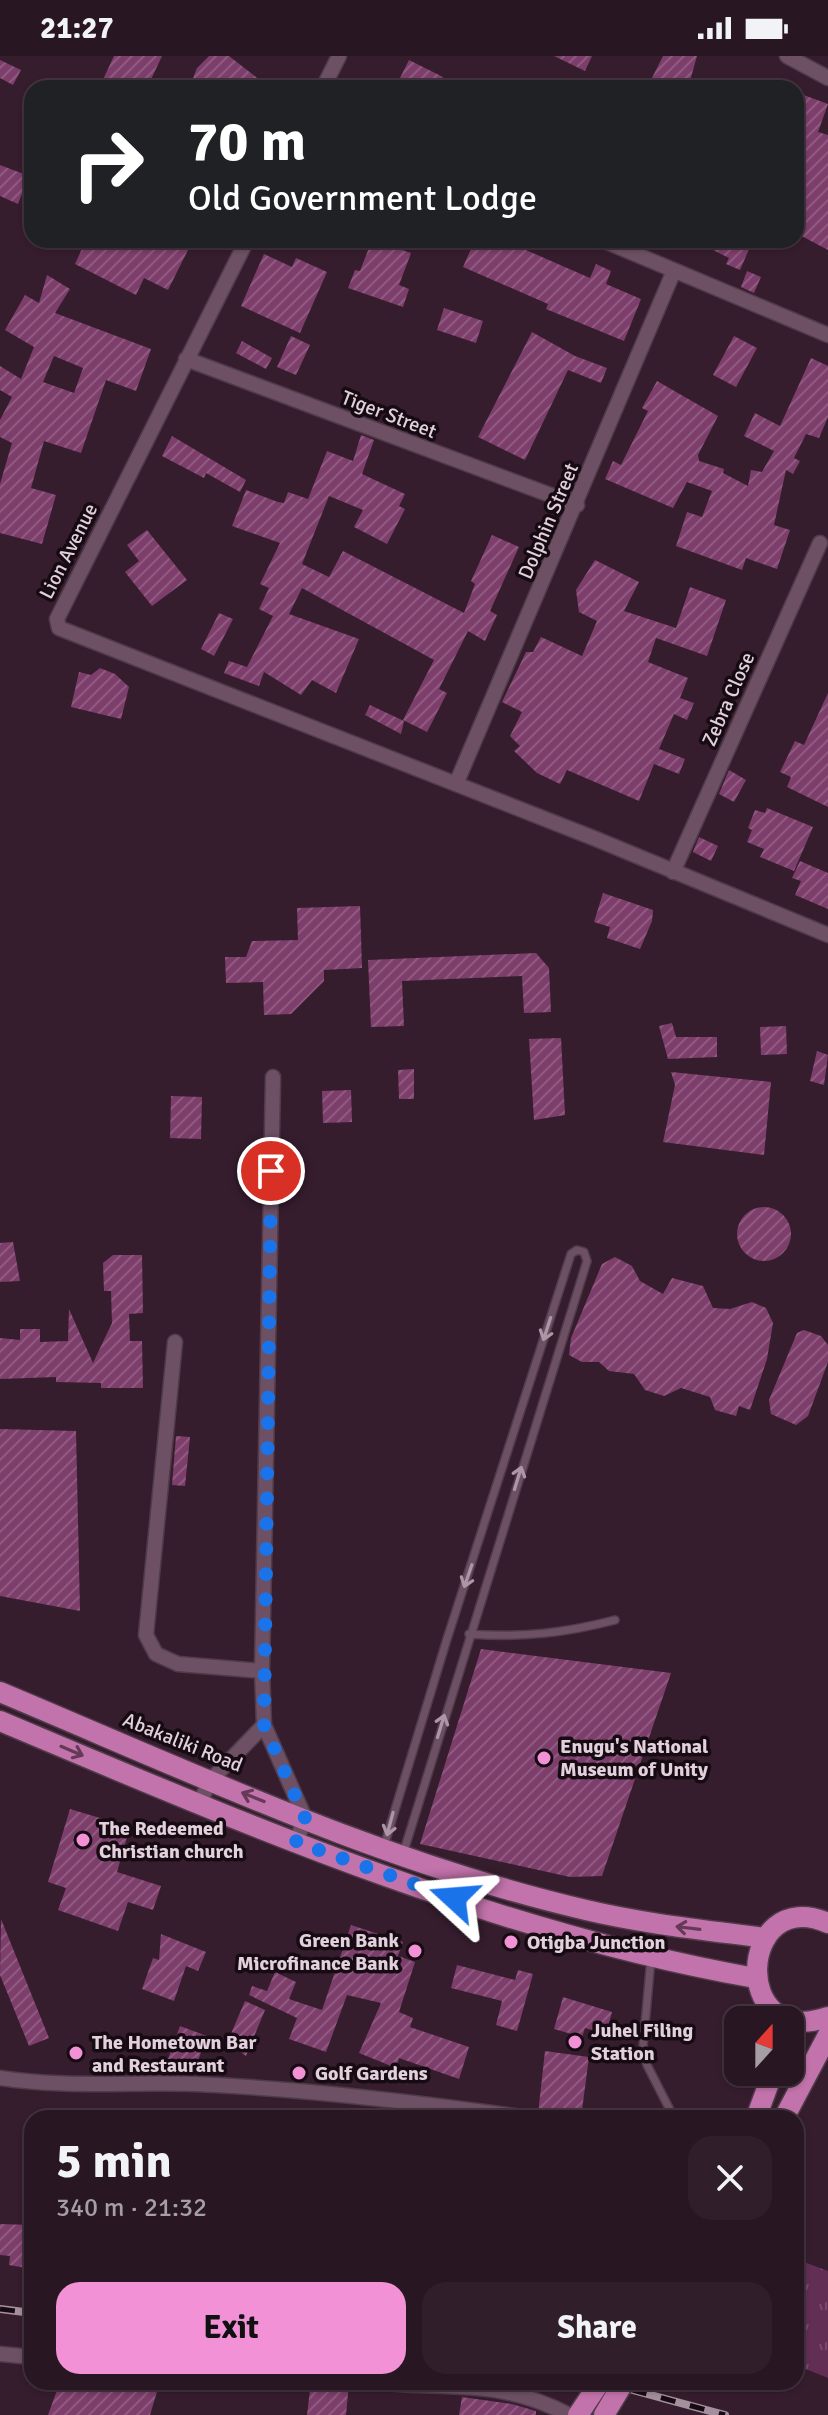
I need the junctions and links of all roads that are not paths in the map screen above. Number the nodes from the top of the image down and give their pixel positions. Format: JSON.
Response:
{"nodes":[{"id":1,"x":339,"y":56,"type":"edge"},
{"id":2,"x":787,"y":56,"type":"edge"},
{"id":3,"x":804,"y":61,"type":"edge"},
{"id":4,"x":828,"y":78,"type":"edge"},
{"id":5,"x":327,"y":80,"type":"edge"},
{"id":6,"x":243,"y":248,"type":"edge"},
{"id":7,"x":619,"y":248,"type":"edge"},
{"id":8,"x":673,"y":273,"type":"junction"},
{"id":9,"x":828,"y":335,"type":"edge"},
{"id":10,"x":186,"y":359,"type":"junction"},
{"id":11,"x":577,"y":505,"type":"junction"},
{"id":12,"x":820,"y":543,"type":"dead end"},
{"id":13,"x":456,"y":784,"type":"junction"},
{"id":14,"x":673,"y":872,"type":"junction"},
{"id":15,"x":828,"y":935,"type":"edge"},
{"id":16,"x":273,"y":1077,"type":"dead end"},
{"id":17,"x":175,"y":1342,"type":"dead end"},
{"id":18,"x":509,"y":1447,"type":"junction"},
{"id":19,"x":526,"y":1452,"type":"junction"},
{"id":20,"x":615,"y":1620,"type":"dead end"},
{"id":21,"x":469,"y":1634,"type":"junction"},
{"id":22,"x":447,"y":1639,"type":"junction"},
{"id":23,"x":466,"y":1646,"type":"junction"},
{"id":24,"x":262,"y":1671,"type":"junction"},
{"id":25,"x":0,"y":1692,"type":"edge"},
{"id":26,"x":0,"y":1721,"type":"edge"},
{"id":27,"x":264,"y":1725,"type":"junction"},
{"id":28,"x":211,"y":1780,"type":"junction"},
{"id":29,"x":199,"y":1803,"type":"junction"},
{"id":30,"x":305,"y":1818,"type":"junction"},
{"id":31,"x":296,"y":1842,"type":"junction"},
{"id":32,"x":393,"y":1851,"type":"junction"},
{"id":33,"x":543,"y":1900,"type":"junction"},
{"id":34,"x":828,"y":1923,"type":"edge"},
{"id":35,"x":531,"y":1925,"type":"junction"},
{"id":36,"x":766,"y":1938,"type":"junction"},
{"id":37,"x":651,"y":1957,"type":"junction"},
{"id":38,"x":755,"y":1978,"type":"junction"},
{"id":39,"x":771,"y":2006,"type":"edge"},
{"id":40,"x":828,"y":2017,"type":"edge"},
{"id":41,"x":804,"y":2021,"type":"edge"},
{"id":42,"x":828,"y":2035,"type":"edge"},
{"id":43,"x":0,"y":2078,"type":"edge"},
{"id":44,"x":768,"y":2086,"type":"edge"},
{"id":45,"x":472,"y":2110,"type":"edge"},
{"id":46,"x":670,"y":2110,"type":"dead end"},
{"id":47,"x":759,"y":2110,"type":"edge"},
{"id":48,"x":788,"y":2110,"type":"edge"},
{"id":49,"x":0,"y":2354,"type":"edge"},
{"id":50,"x":24,"y":2356,"type":"edge"},
{"id":51,"x":495,"y":2390,"type":"edge"},
{"id":52,"x":606,"y":2390,"type":"edge"},
{"id":53,"x":609,"y":2390,"type":"edge"},
{"id":54,"x":569,"y":2415,"type":"edge"},
{"id":55,"x":578,"y":2415,"type":"edge"},
{"id":56,"x":604,"y":2415,"type":"edge"}],
"edges":[{"from":1,"to":5,"type":"street"},
{"from":2,"to":3,"type":"street"},
{"from":3,"to":4,"type":"street"},
{"from":6,"to":10,"type":"street","name":"Lion Avenue"},
{"from":7,"to":8,"type":"street"},
{"from":8,"to":9,"type":"street"},
{"from":8,"to":11,"type":"street","name":"Dolphin Street"},
{"from":10,"to":11,"type":"street","name":"Tiger Street"},
{"from":10,"to":13,"type":"street","name":"Lion Avenue"},
{"from":11,"to":13,"type":"street","name":"Dolphin Street"},
{"from":12,"to":14,"type":"street","name":"Zebra Close"},
{"from":13,"to":14,"type":"street"},
{"from":14,"to":15,"type":"street"},
{"from":16,"to":24,"type":"street"},
{"from":17,"to":24,"type":"street"},
{"from":18,"to":19,"type":"lane"},
{"from":19,"to":18,"type":"lane","one_way":true},
{"from":18,"to":22,"type":"lane","one_way":true},
{"from":21,"to":19,"type":"lane","one_way":true},
{"from":20,"to":21,"type":"lane"},
{"from":21,"to":23,"type":"lane"},
{"from":22,"to":23,"type":"lane"},
{"from":22,"to":32,"type":"lane","one_way":true},
{"from":32,"to":23,"type":"lane","one_way":true},
{"from":24,"to":27,"type":"street"},
{"from":25,"to":28,"type":"main road","name":"Abakaliki Road"},
{"from":26,"to":29,"type":"main road","one_way":true},
{"from":27,"to":28,"type":"street"},
{"from":27,"to":30,"type":"street"},
{"from":28,"to":29,"type":"street"},
{"from":30,"to":28,"type":"main road","name":"Abakaliki Road","one_way":true},
{"from":29,"to":31,"type":"main road"},
{"from":30,"to":31,"type":"street"},
{"from":30,"to":32,"type":"main road","name":"Abakaliki Road"},
{"from":31,"to":35,"type":"main road"},
{"from":32,"to":33,"type":"main road","name":"Abakaliki Road"},
{"from":33,"to":35,"type":"main road"},
{"from":36,"to":33,"type":"main road","name":"Abakaliki Road","one_way":true},
{"from":34,"to":36,"type":"main road"},
{"from":35,"to":37,"type":"main road"},
{"from":36,"to":38,"type":"main road"},
{"from":37,"to":38,"type":"main road"},
{"from":37,"to":46,"type":"lane"},
{"from":38,"to":39,"type":"main road"},
{"from":40,"to":41,"type":"main road"},
{"from":42,"to":48,"type":"main road"},
{"from":43,"to":45,"type":"street"},
{"from":44,"to":47,"type":"main road"},
{"from":49,"to":50,"type":"street"},
{"from":51,"to":54,"type":"street"},
{"from":52,"to":55,"type":"main road"},
{"from":53,"to":56,"type":"main road"}]}
